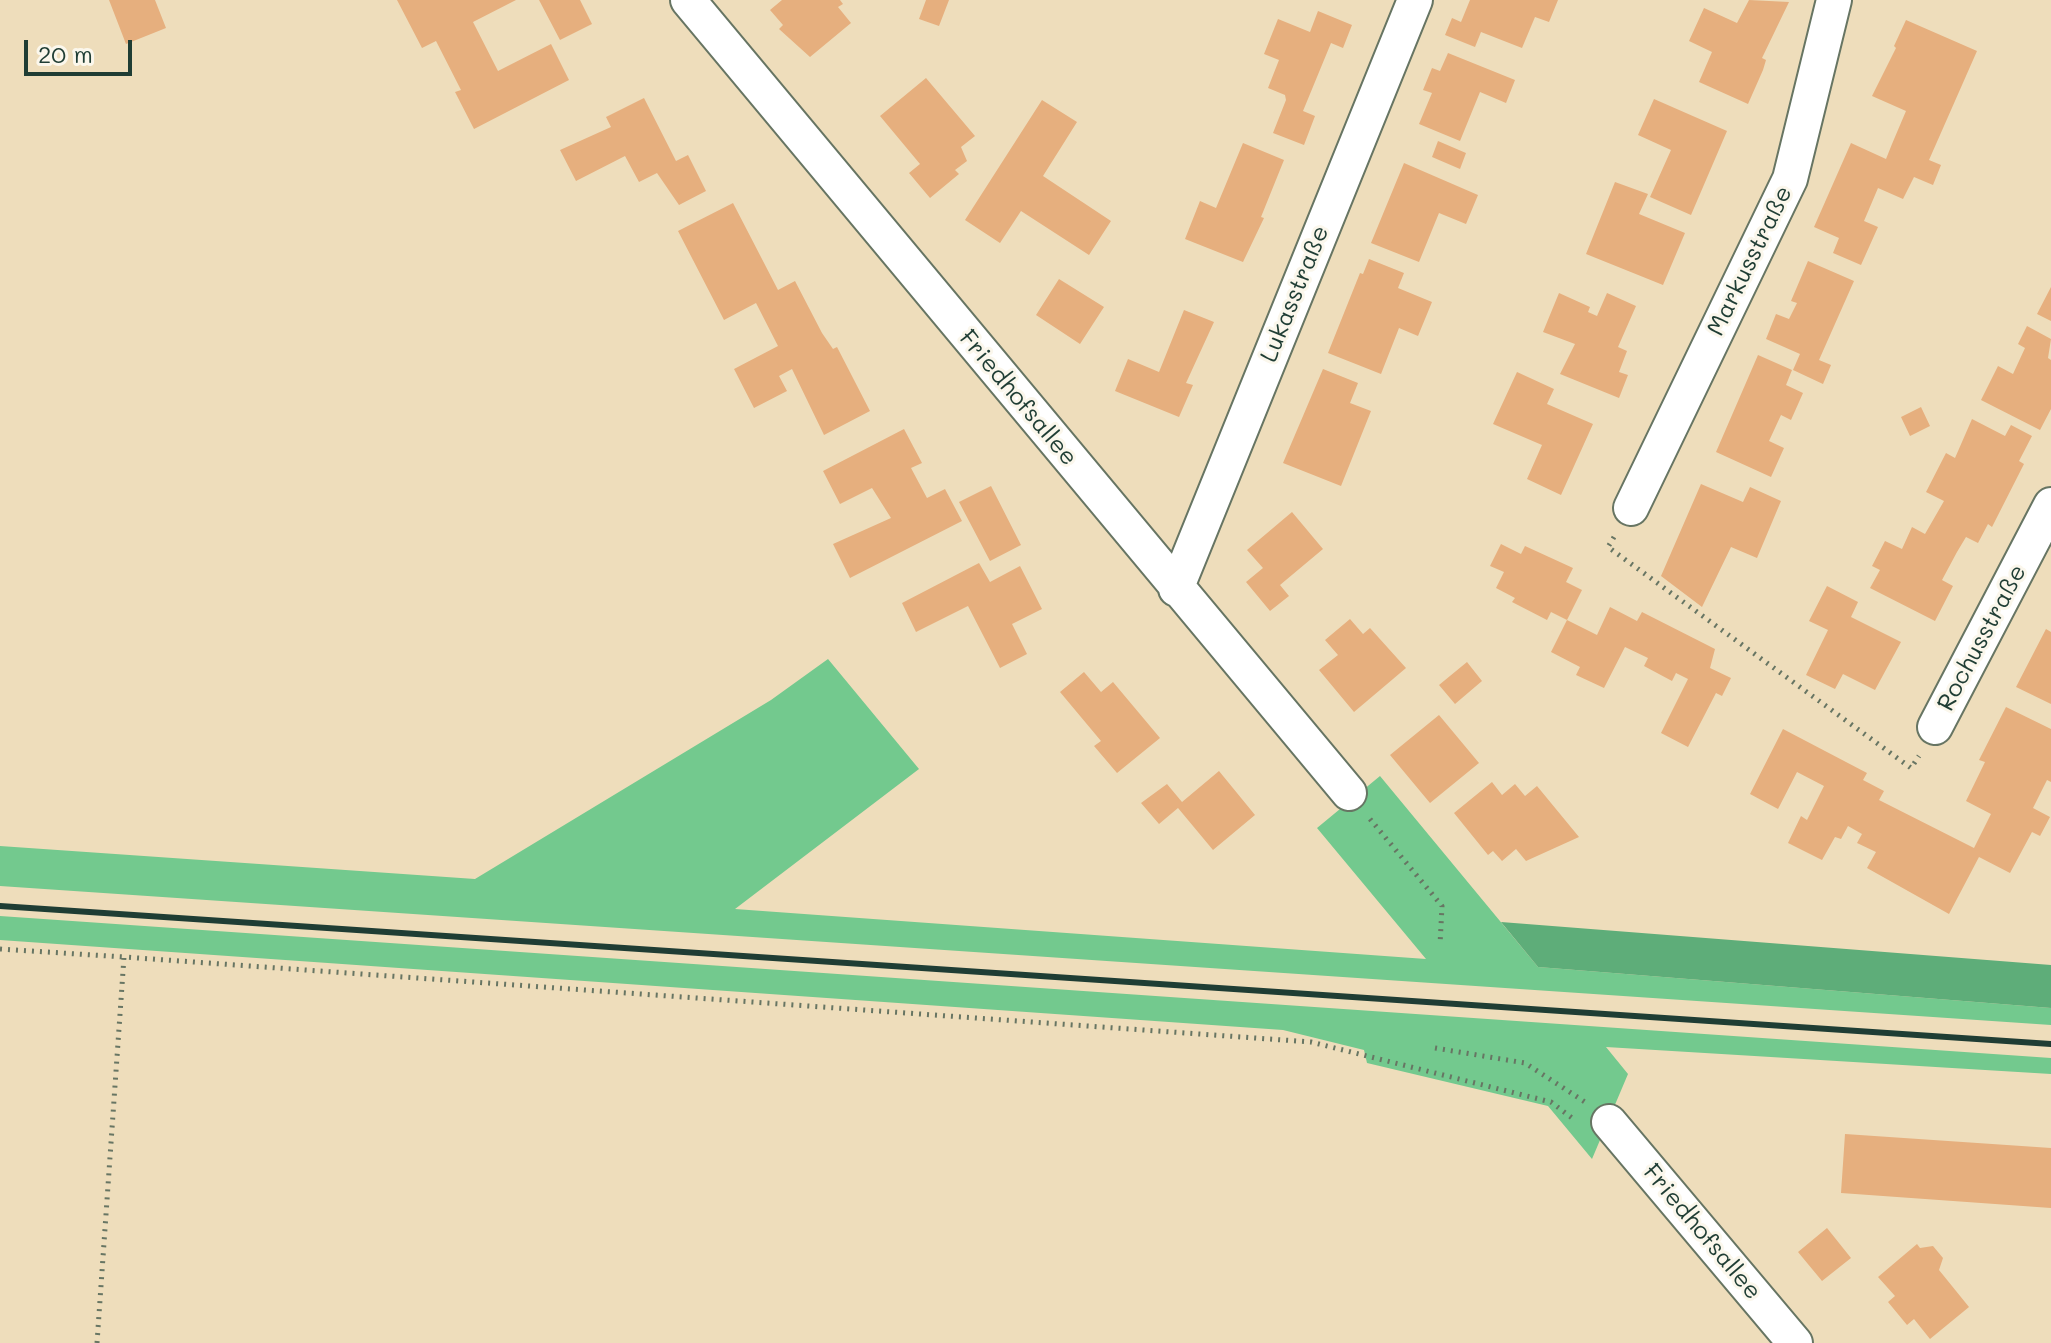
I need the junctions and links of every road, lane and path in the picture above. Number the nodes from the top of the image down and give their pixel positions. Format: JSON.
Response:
{"nodes":[{"id":1,"x":688,"y":0,"type":"edge"},
{"id":2,"x":1415,"y":0,"type":"edge"},
{"id":3,"x":1834,"y":0,"type":"edge"},
{"id":4,"x":2051,"y":505,"type":"edge"},
{"id":5,"x":1631,"y":508,"type":"joint"},
{"id":6,"x":1176,"y":589,"type":"junction"},
{"id":7,"x":1935,"y":727,"type":"joint"},
{"id":8,"x":1349,"y":793,"type":"joint"},
{"id":9,"x":1440,"y":945,"type":"dead end"},
{"id":10,"x":0,"y":949,"type":"edge"},
{"id":11,"x":124,"y":957,"type":"junction"},
{"id":12,"x":1435,"y":1048,"type":"dead end"},
{"id":13,"x":1609,"y":1122,"type":"junction"},
{"id":14,"x":97,"y":1343,"type":"edge"},
{"id":15,"x":1795,"y":1343,"type":"edge"}],
"edges":[{"from":1,"to":6,"type":"street","name":"Friedhofsallee"},
{"from":2,"to":6,"type":"street","name":"Lukasstraße"},
{"from":3,"to":5,"type":"street","name":"Markusstraße"},
{"from":4,"to":7,"type":"street","name":"Rochusstraße"},
{"from":5,"to":7,"type":"path"},
{"from":6,"to":8,"type":"street","name":"Friedhofsallee"},
{"from":8,"to":9,"type":"path"},
{"from":10,"to":11,"type":"path"},
{"from":11,"to":13,"type":"path"},
{"from":11,"to":14,"type":"path"},
{"from":12,"to":13,"type":"path"},
{"from":13,"to":15,"type":"street","name":"Friedhofsallee"}]}
